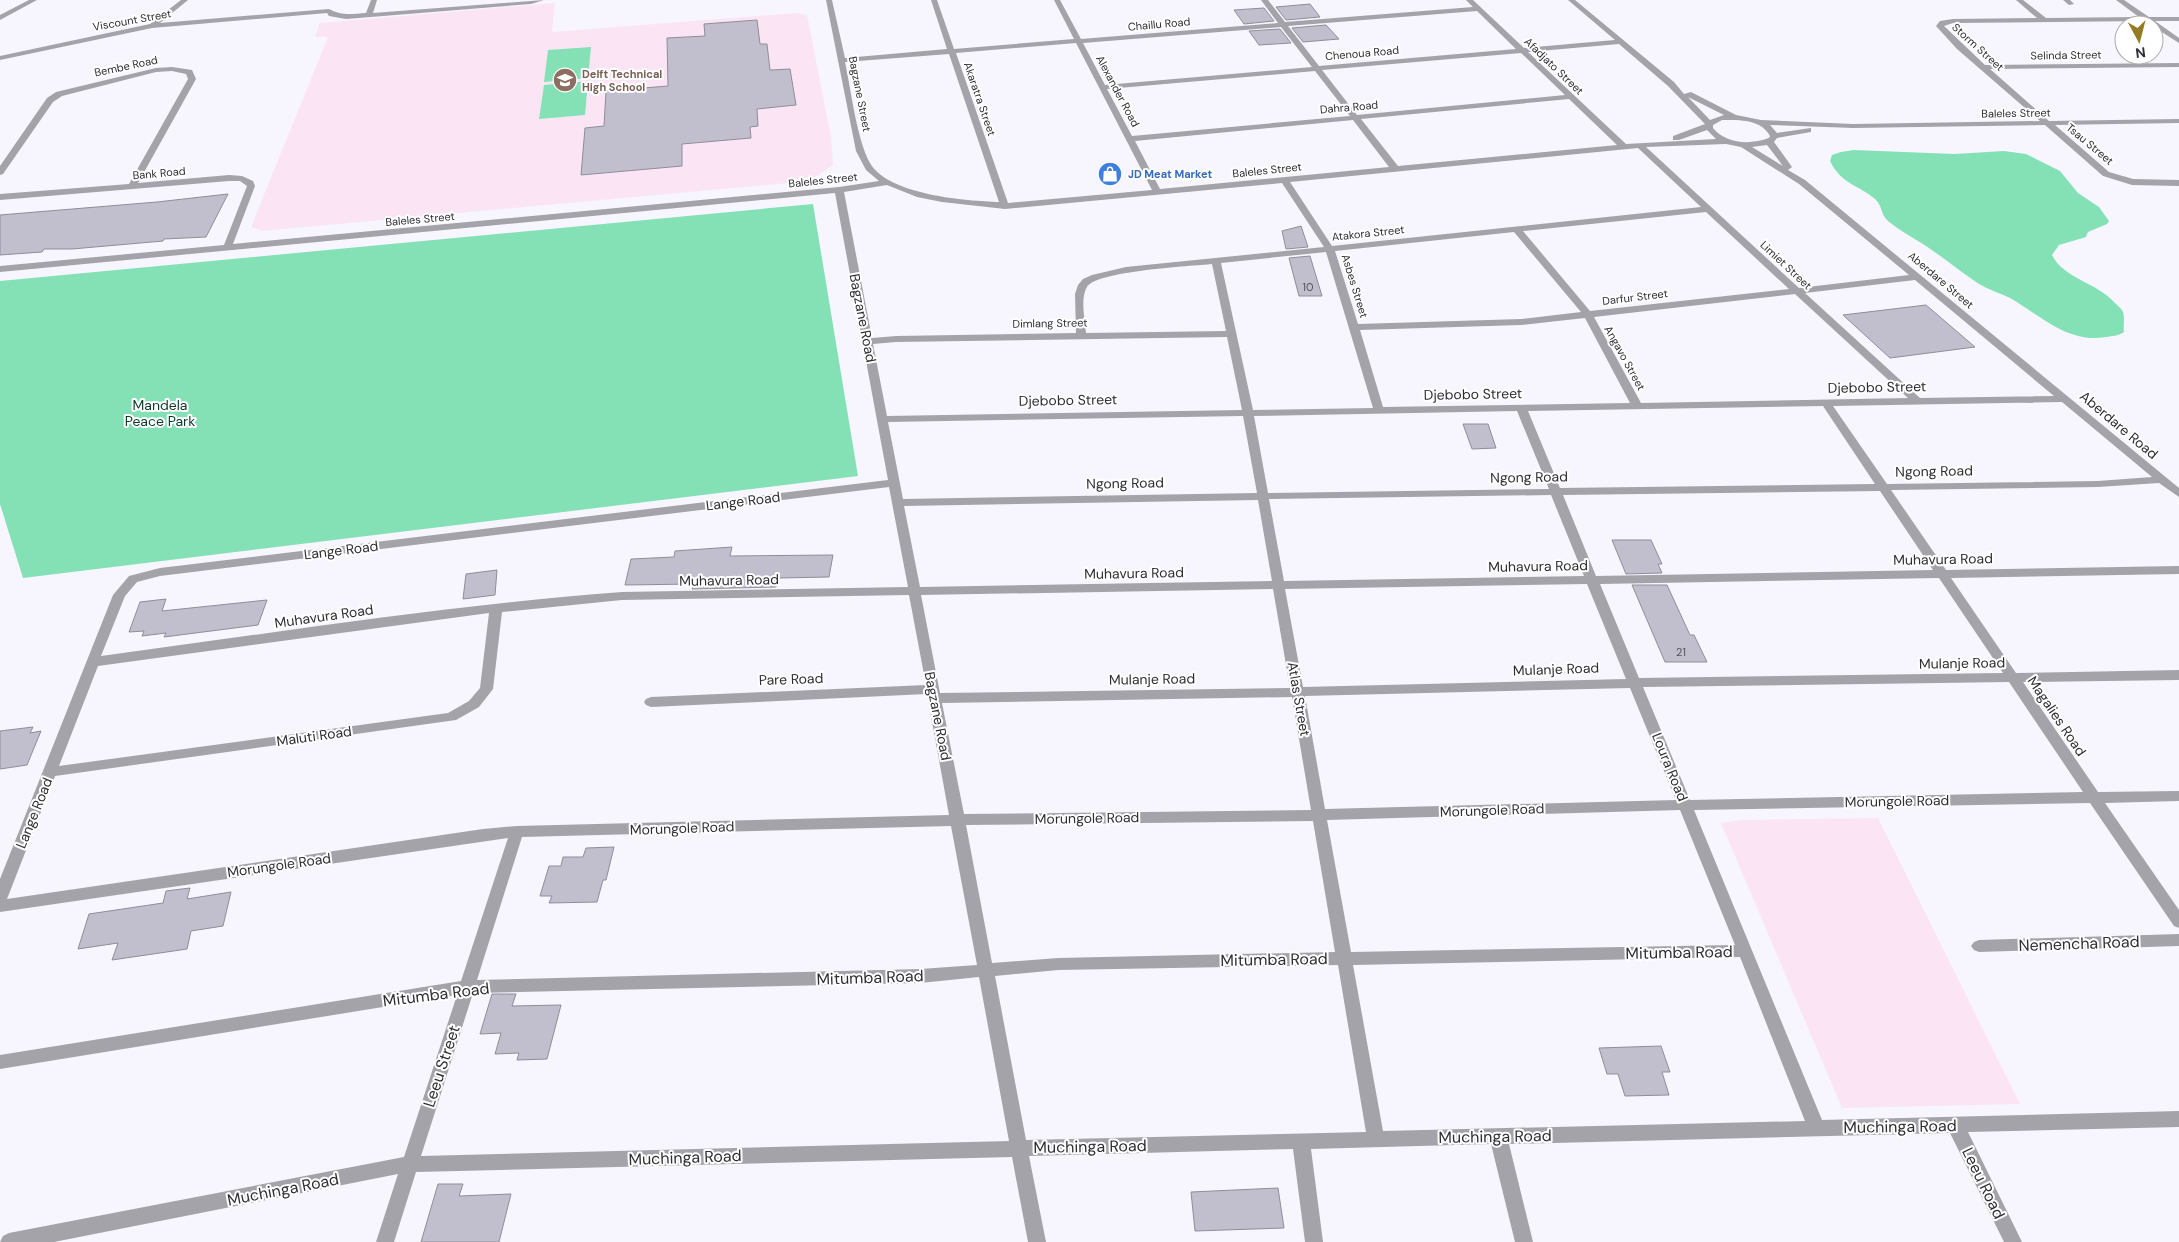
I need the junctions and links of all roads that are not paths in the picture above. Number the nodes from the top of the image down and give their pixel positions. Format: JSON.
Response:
{"nodes":[{"id":1,"x":34,"y":0,"type":"edge"},
{"id":2,"x":185,"y":0,"type":"edge"},
{"id":3,"x":374,"y":0,"type":"edge"},
{"id":4,"x":440,"y":0,"type":"edge"},
{"id":5,"x":540,"y":0,"type":"edge"},
{"id":6,"x":829,"y":0,"type":"edge"},
{"id":7,"x":934,"y":0,"type":"edge"},
{"id":8,"x":1057,"y":0,"type":"edge"},
{"id":9,"x":1264,"y":0,"type":"edge"},
{"id":10,"x":1469,"y":0,"type":"edge"},
{"id":11,"x":1571,"y":0,"type":"edge"},
{"id":12,"x":2019,"y":0,"type":"edge"},
{"id":13,"x":2119,"y":0,"type":"edge"},
{"id":14,"x":505,"y":2,"type":"edge"},
{"id":15,"x":1478,"y":9,"type":"junction"},
{"id":16,"x":437,"y":10,"type":"junction"},
{"id":17,"x":369,"y":15,"type":"junction"},
{"id":18,"x":2142,"y":15,"type":"edge"},
{"id":19,"x":0,"y":18,"type":"edge"},
{"id":20,"x":2114,"y":19,"type":"edge"},
{"id":21,"x":2164,"y":19,"type":"edge"},
{"id":22,"x":2179,"y":19,"type":"edge"},
{"id":23,"x":2044,"y":20,"type":"junction"},
{"id":24,"x":1283,"y":25,"type":"junction"},
{"id":25,"x":152,"y":26,"type":"junction"},
{"id":26,"x":2164,"y":30,"type":"edge"},
{"id":27,"x":2179,"y":41,"type":"edge"},
{"id":28,"x":1079,"y":42,"type":"junction"},
{"id":29,"x":1622,"y":42,"type":"junction"},
{"id":30,"x":1523,"y":50,"type":"junction"},
{"id":31,"x":952,"y":52,"type":"junction"},
{"id":32,"x":0,"y":58,"type":"edge"},
{"id":33,"x":842,"y":60,"type":"junction"},
{"id":34,"x":2179,"y":65,"type":"edge"},
{"id":35,"x":1982,"y":67,"type":"junction"},
{"id":36,"x":1317,"y":68,"type":"junction"},
{"id":37,"x":1671,"y":84,"type":"junction"},
{"id":38,"x":1103,"y":87,"type":"junction"},
{"id":39,"x":1570,"y":97,"type":"junction"},
{"id":40,"x":1355,"y":117,"type":"junction"},
{"id":41,"x":1735,"y":118,"type":"junction"},
{"id":42,"x":2179,"y":121,"type":"edge"},
{"id":43,"x":1758,"y":122,"type":"junction"},
{"id":44,"x":2047,"y":124,"type":"junction"},
{"id":45,"x":1709,"y":126,"type":"junction"},
{"id":46,"x":1853,"y":126,"type":"junction"},
{"id":47,"x":1772,"y":138,"type":"junction"},
{"id":48,"x":1130,"y":139,"type":"junction"},
{"id":49,"x":1726,"y":140,"type":"junction"},
{"id":50,"x":1742,"y":144,"type":"junction"},
{"id":51,"x":1642,"y":146,"type":"junction"},
{"id":52,"x":1624,"y":147,"type":"junction"},
{"id":53,"x":1,"y":168,"type":"edge"},
{"id":54,"x":1396,"y":170,"type":"junction"},
{"id":55,"x":1285,"y":180,"type":"junction"},
{"id":56,"x":888,"y":182,"type":"junction"},
{"id":57,"x":1802,"y":182,"type":"junction"},
{"id":58,"x":2179,"y":183,"type":"edge"},
{"id":59,"x":132,"y":186,"type":"junction"},
{"id":60,"x":839,"y":190,"type":"junction"},
{"id":61,"x":1158,"y":193,"type":"junction"},
{"id":62,"x":0,"y":197,"type":"edge"},
{"id":63,"x":1005,"y":206,"type":"junction"},
{"id":64,"x":1710,"y":209,"type":"junction"},
{"id":65,"x":1516,"y":229,"type":"junction"},
{"id":66,"x":227,"y":248,"type":"junction"},
{"id":67,"x":1330,"y":249,"type":"junction"},
{"id":68,"x":1216,"y":261,"type":"junction"},
{"id":69,"x":0,"y":269,"type":"edge"},
{"id":70,"x":1917,"y":277,"type":"junction"},
{"id":71,"x":1798,"y":291,"type":"junction"},
{"id":72,"x":1588,"y":315,"type":"junction"},
{"id":73,"x":1354,"y":326,"type":"junction"},
{"id":74,"x":1232,"y":334,"type":"junction"},
{"id":75,"x":1081,"y":335,"type":"junction"},
{"id":76,"x":867,"y":342,"type":"junction"},
{"id":77,"x":2063,"y":399,"type":"junction"},
{"id":78,"x":1917,"y":401,"type":"junction"},
{"id":79,"x":1826,"y":403,"type":"junction"},
{"id":80,"x":1637,"y":406,"type":"junction"},
{"id":81,"x":1521,"y":408,"type":"junction"},
{"id":82,"x":1379,"y":410,"type":"junction"},
{"id":83,"x":1248,"y":412,"type":"junction"},
{"id":84,"x":882,"y":419,"type":"junction"},
{"id":85,"x":2162,"y":480,"type":"junction"},
{"id":86,"x":894,"y":483,"type":"junction"},
{"id":87,"x":1882,"y":486,"type":"junction"},
{"id":88,"x":1556,"y":491,"type":"junction"},
{"id":89,"x":2179,"y":494,"type":"edge"},
{"id":90,"x":1263,"y":496,"type":"junction"},
{"id":91,"x":898,"y":503,"type":"junction"},
{"id":92,"x":2179,"y":570,"type":"edge"},
{"id":93,"x":1942,"y":574,"type":"junction"},
{"id":94,"x":1593,"y":580,"type":"junction"},
{"id":95,"x":1279,"y":586,"type":"junction"},
{"id":96,"x":915,"y":592,"type":"junction"},
{"id":97,"x":496,"y":608,"type":"junction"},
{"id":98,"x":93,"y":662,"type":"junction"},
{"id":99,"x":2179,"y":675,"type":"edge"},
{"id":100,"x":2013,"y":679,"type":"junction"},
{"id":101,"x":1635,"y":683,"type":"junction"},
{"id":102,"x":1298,"y":692,"type":"junction"},
{"id":103,"x":934,"y":694,"type":"junction"},
{"id":104,"x":651,"y":702,"type":"dead end"},
{"id":105,"x":50,"y":772,"type":"junction"},
{"id":106,"x":2179,"y":796,"type":"edge"},
{"id":107,"x":2094,"y":797,"type":"junction"},
{"id":108,"x":1685,"y":805,"type":"junction"},
{"id":109,"x":1319,"y":815,"type":"junction"},
{"id":110,"x":957,"y":820,"type":"junction"},
{"id":111,"x":517,"y":832,"type":"junction"},
{"id":112,"x":0,"y":898,"type":"edge"},
{"id":113,"x":0,"y":906,"type":"edge"},
{"id":114,"x":2179,"y":922,"type":"edge"},
{"id":115,"x":2179,"y":940,"type":"edge"},
{"id":116,"x":1979,"y":946,"type":"dead end"},
{"id":117,"x":1745,"y":950,"type":"junction"},
{"id":118,"x":1345,"y":957,"type":"junction"},
{"id":119,"x":987,"y":970,"type":"junction"},
{"id":120,"x":466,"y":987,"type":"junction"},
{"id":121,"x":0,"y":1062,"type":"edge"},
{"id":122,"x":2179,"y":1119,"type":"edge"},
{"id":123,"x":1955,"y":1124,"type":"junction"},
{"id":124,"x":1816,"y":1128,"type":"junction"},
{"id":125,"x":1498,"y":1136,"type":"junction"},
{"id":126,"x":1376,"y":1139,"type":"junction"},
{"id":127,"x":1301,"y":1141,"type":"junction"},
{"id":128,"x":1019,"y":1148,"type":"junction"},
{"id":129,"x":410,"y":1164,"type":"junction"},
{"id":130,"x":9,"y":1242,"type":"edge"},
{"id":131,"x":385,"y":1242,"type":"edge"},
{"id":132,"x":1037,"y":1242,"type":"edge"},
{"id":133,"x":1314,"y":1242,"type":"edge"},
{"id":134,"x":1524,"y":1242,"type":"edge"},
{"id":135,"x":2013,"y":1242,"type":"edge"}],
"edges":[{"from":1,"to":19,"type":"street"},
{"from":2,"to":25,"type":"street"},
{"from":3,"to":17,"type":"street"},
{"from":4,"to":16,"type":"street"},
{"from":5,"to":14,"type":"street","name":"Viscount Street"},
{"from":6,"to":33,"type":"street","name":"Bagzane Street"},
{"from":7,"to":31,"type":"street","name":"Akaratra Street"},
{"from":8,"to":28,"type":"street","name":"Alexander Road"},
{"from":9,"to":24,"type":"street"},
{"from":10,"to":15,"type":"street","name":"Afadjato Street"},
{"from":11,"to":29,"type":"street"},
{"from":12,"to":23,"type":"street"},
{"from":13,"to":18,"type":"street"},
{"from":14,"to":16,"type":"street","name":"Viscount Street"},
{"from":15,"to":24,"type":"street","name":"Chaillu Road"},
{"from":15,"to":30,"type":"street","name":"Afadjato Street"},
{"from":16,"to":17,"type":"street","name":"Viscount Street"},
{"from":17,"to":25,"type":"street","name":"Viscount Street"},
{"from":20,"to":23,"type":"street","name":"Storm Street"},
{"from":21,"to":22,"type":"street","name":"Storm Street"},
{"from":23,"to":35,"type":"street","name":"Storm Street"},
{"from":24,"to":28,"type":"street","name":"Chaillu Road"},
{"from":24,"to":36,"type":"street"},
{"from":25,"to":32,"type":"street","name":"Viscount Street"},
{"from":26,"to":27,"type":"street"},
{"from":28,"to":31,"type":"street","name":"Chaillu Road"},
{"from":28,"to":38,"type":"street","name":"Alexander Road"},
{"from":29,"to":30,"type":"street","name":"Chenoua Road"},
{"from":29,"to":37,"type":"street"},
{"from":30,"to":36,"type":"street","name":"Chenoua Road"},
{"from":30,"to":39,"type":"street","name":"Afadjato Street"},
{"from":31,"to":33,"type":"street","name":"Chaillu Road"},
{"from":31,"to":63,"type":"street","name":"Akaratra Street"},
{"from":33,"to":56,"type":"street","name":"Bagzane Street"},
{"from":34,"to":35,"type":"street","name":"Selinda Street"},
{"from":35,"to":44,"type":"street","name":"Storm Street"},
{"from":36,"to":38,"type":"street","name":"Chenoua Road"},
{"from":36,"to":40,"type":"street"},
{"from":37,"to":41,"type":"street"},
{"from":37,"to":45,"type":"street"},
{"from":38,"to":48,"type":"street","name":"Alexander Road"},
{"from":39,"to":40,"type":"street","name":"Dahra Road"},
{"from":39,"to":52,"type":"street","name":"Afadjato Street"},
{"from":40,"to":48,"type":"street","name":"Dahra Road"},
{"from":40,"to":54,"type":"street"},
{"from":41,"to":43,"type":"street","name":"Baleles Street"},
{"from":41,"to":45,"type":"street","name":"Baleles Street"},
{"from":42,"to":44,"type":"street","name":"Baleles Street"},
{"from":43,"to":46,"type":"street","name":"Baleles Street"},
{"from":43,"to":47,"type":"street","name":"Aberdare Street"},
{"from":44,"to":46,"type":"street","name":"Baleles Street"},
{"from":44,"to":58,"type":"street","name":"Tsau Street"},
{"from":45,"to":49,"type":"street"},
{"from":45,"to":51,"type":"street","name":"Baleles Street"},
{"from":46,"to":47,"type":"street","name":"Baleles Street"},
{"from":47,"to":50,"type":"street","name":"Baleles Street"},
{"from":47,"to":57,"type":"street","name":"Aberdare Street"},
{"from":48,"to":61,"type":"street","name":"Alexander Road"},
{"from":49,"to":50,"type":"street"},
{"from":49,"to":51,"type":"street","name":"Baleles Street"},
{"from":50,"to":57,"type":"street","name":"Aberdare Street"},
{"from":51,"to":52,"type":"street","name":"Baleles Street"},
{"from":51,"to":64,"type":"street","name":"Limiet Street"},
{"from":52,"to":54,"type":"street","name":"Baleles Street"},
{"from":53,"to":59,"type":"street","name":"Bembe Road"},
{"from":54,"to":55,"type":"street","name":"Baleles Street"},
{"from":55,"to":61,"type":"street","name":"Baleles Street"},
{"from":55,"to":67,"type":"street","name":"Asbes Street"},
{"from":56,"to":60,"type":"street","name":"Baleles Street"},
{"from":56,"to":63,"type":"street","name":"Baleles Street"},
{"from":57,"to":70,"type":"street","name":"Aberdare Street"},
{"from":59,"to":62,"type":"street","name":"Bank Road"},
{"from":59,"to":66,"type":"street","name":"Bank Road"},
{"from":60,"to":66,"type":"street","name":"Baleles Street"},
{"from":60,"to":76,"type":"street","name":"Bagzane Road"},
{"from":61,"to":63,"type":"street","name":"Baleles Street"},
{"from":64,"to":65,"type":"street","name":"Atakora Street"},
{"from":64,"to":71,"type":"street","name":"Limiet Street"},
{"from":65,"to":67,"type":"street","name":"Atakora Street"},
{"from":65,"to":72,"type":"street","name":"Angavo Street"},
{"from":66,"to":69,"type":"street","name":"Baleles Street"},
{"from":67,"to":68,"type":"street","name":"Atakora Street"},
{"from":67,"to":73,"type":"street","name":"Asbes Street"},
{"from":68,"to":74,"type":"street","name":"Atlas Street"},
{"from":68,"to":75,"type":"street","name":"Atakora Street"},
{"from":70,"to":71,"type":"street","name":"Darfur Street"},
{"from":70,"to":77,"type":"street","name":"Aberdare Street"},
{"from":71,"to":72,"type":"street","name":"Darfur Street"},
{"from":71,"to":78,"type":"street","name":"Limiet Street"},
{"from":72,"to":73,"type":"street","name":"Darfur Street"},
{"from":72,"to":80,"type":"street","name":"Angavo Street"},
{"from":73,"to":82,"type":"street","name":"Asbes Street"},
{"from":74,"to":75,"type":"street","name":"Dimlang Street"},
{"from":74,"to":83,"type":"street","name":"Atlas Street"},
{"from":75,"to":76,"type":"street","name":"Dimlang Street"},
{"from":76,"to":84,"type":"street","name":"Bagzane Road"},
{"from":77,"to":78,"type":"street","name":"Djebobo Street"},
{"from":77,"to":85,"type":"street","name":"Aberdare Road"},
{"from":78,"to":79,"type":"street","name":"Djebobo Street"},
{"from":79,"to":80,"type":"street","name":"Djebobo Street"},
{"from":79,"to":87,"type":"street","name":"Magalies Road"},
{"from":80,"to":81,"type":"street","name":"Djebobo Street"},
{"from":81,"to":82,"type":"street","name":"Djebobo Street"},
{"from":81,"to":88,"type":"street","name":"Loura Road"},
{"from":82,"to":83,"type":"street","name":"Djebobo Street"},
{"from":83,"to":84,"type":"street","name":"Djebobo Street"},
{"from":83,"to":90,"type":"street","name":"Atlas Street"},
{"from":84,"to":86,"type":"street","name":"Bagzane Road"},
{"from":85,"to":87,"type":"street","name":"Ngong Road"},
{"from":85,"to":89,"type":"street","name":"Aberdare Road"},
{"from":86,"to":91,"type":"street","name":"Bagzane Road"},
{"from":86,"to":98,"type":"street","name":"Lange Road"},
{"from":87,"to":88,"type":"street","name":"Ngong Road"},
{"from":87,"to":93,"type":"street","name":"Magalies Road"},
{"from":88,"to":90,"type":"street","name":"Ngong Road"},
{"from":88,"to":94,"type":"street","name":"Loura Road"},
{"from":90,"to":91,"type":"street","name":"Ngong Road"},
{"from":90,"to":95,"type":"street","name":"Atlas Street"},
{"from":91,"to":96,"type":"street","name":"Bagzane Road"},
{"from":92,"to":93,"type":"street","name":"Muhavura Road"},
{"from":93,"to":94,"type":"street","name":"Muhavura Road"},
{"from":93,"to":100,"type":"street","name":"Magalies Road"},
{"from":94,"to":95,"type":"street","name":"Muhavura Road"},
{"from":94,"to":101,"type":"street","name":"Loura Road"},
{"from":95,"to":96,"type":"street","name":"Muhavura Road"},
{"from":95,"to":102,"type":"street","name":"Atlas Street"},
{"from":96,"to":97,"type":"street","name":"Muhavura Road"},
{"from":96,"to":103,"type":"street","name":"Bagzane Road"},
{"from":97,"to":98,"type":"street","name":"Muhavura Road"},
{"from":97,"to":105,"type":"street","name":"Maluti Road"},
{"from":98,"to":105,"type":"street","name":"Lange Road"},
{"from":99,"to":100,"type":"street","name":"Mulanje Road"},
{"from":100,"to":101,"type":"street","name":"Mulanje Road"},
{"from":100,"to":107,"type":"street","name":"Magalies Road"},
{"from":101,"to":102,"type":"street","name":"Mulanje Road"},
{"from":101,"to":108,"type":"street","name":"Loura Road"},
{"from":102,"to":103,"type":"street","name":"Mulanje Road"},
{"from":102,"to":109,"type":"street","name":"Atlas Street"},
{"from":103,"to":104,"type":"street","name":"Pare Road"},
{"from":103,"to":110,"type":"street","name":"Bagzane Road"},
{"from":105,"to":112,"type":"street","name":"Lange Road"},
{"from":106,"to":107,"type":"street","name":"Morungole Road"},
{"from":107,"to":108,"type":"street","name":"Morungole Road"},
{"from":107,"to":114,"type":"street","name":"Magalies Road"},
{"from":108,"to":109,"type":"street","name":"Morungole Road"},
{"from":108,"to":117,"type":"street","name":"Loura Road"},
{"from":109,"to":110,"type":"street","name":"Morungole Road"},
{"from":109,"to":118,"type":"street","name":"Atlas Street"},
{"from":110,"to":111,"type":"street","name":"Morungole Road"},
{"from":110,"to":119,"type":"street","name":"Bagzane Road"},
{"from":111,"to":113,"type":"street","name":"Morungole Road"},
{"from":111,"to":120,"type":"street","name":"Leeu Street"},
{"from":115,"to":116,"type":"street","name":"Nemencha Road"},
{"from":117,"to":118,"type":"street","name":"Mitumba Road"},
{"from":117,"to":124,"type":"street","name":"Loura Road"},
{"from":118,"to":119,"type":"street","name":"Mitumba Road"},
{"from":118,"to":126,"type":"street","name":"Atlas Street"},
{"from":119,"to":120,"type":"street","name":"Mitumba Road"},
{"from":119,"to":128,"type":"street","name":"Bagzane Road"},
{"from":120,"to":121,"type":"street","name":"Mitumba Road"},
{"from":120,"to":129,"type":"street","name":"Leeu Street"},
{"from":122,"to":123,"type":"street","name":"Muchinga Road"},
{"from":123,"to":124,"type":"street","name":"Muchinga Road"},
{"from":123,"to":135,"type":"street","name":"Leeu Road"},
{"from":124,"to":125,"type":"street","name":"Muchinga Road"},
{"from":125,"to":126,"type":"street","name":"Muchinga Road"},
{"from":125,"to":134,"type":"street"},
{"from":126,"to":127,"type":"street","name":"Muchinga Road"},
{"from":127,"to":128,"type":"street","name":"Muchinga Road"},
{"from":127,"to":133,"type":"street"},
{"from":128,"to":129,"type":"street","name":"Muchinga Road"},
{"from":128,"to":132,"type":"street","name":"Bagzane Road"},
{"from":129,"to":130,"type":"street","name":"Muchinga Road"},
{"from":129,"to":131,"type":"street","name":"Leeu Street"}]}
